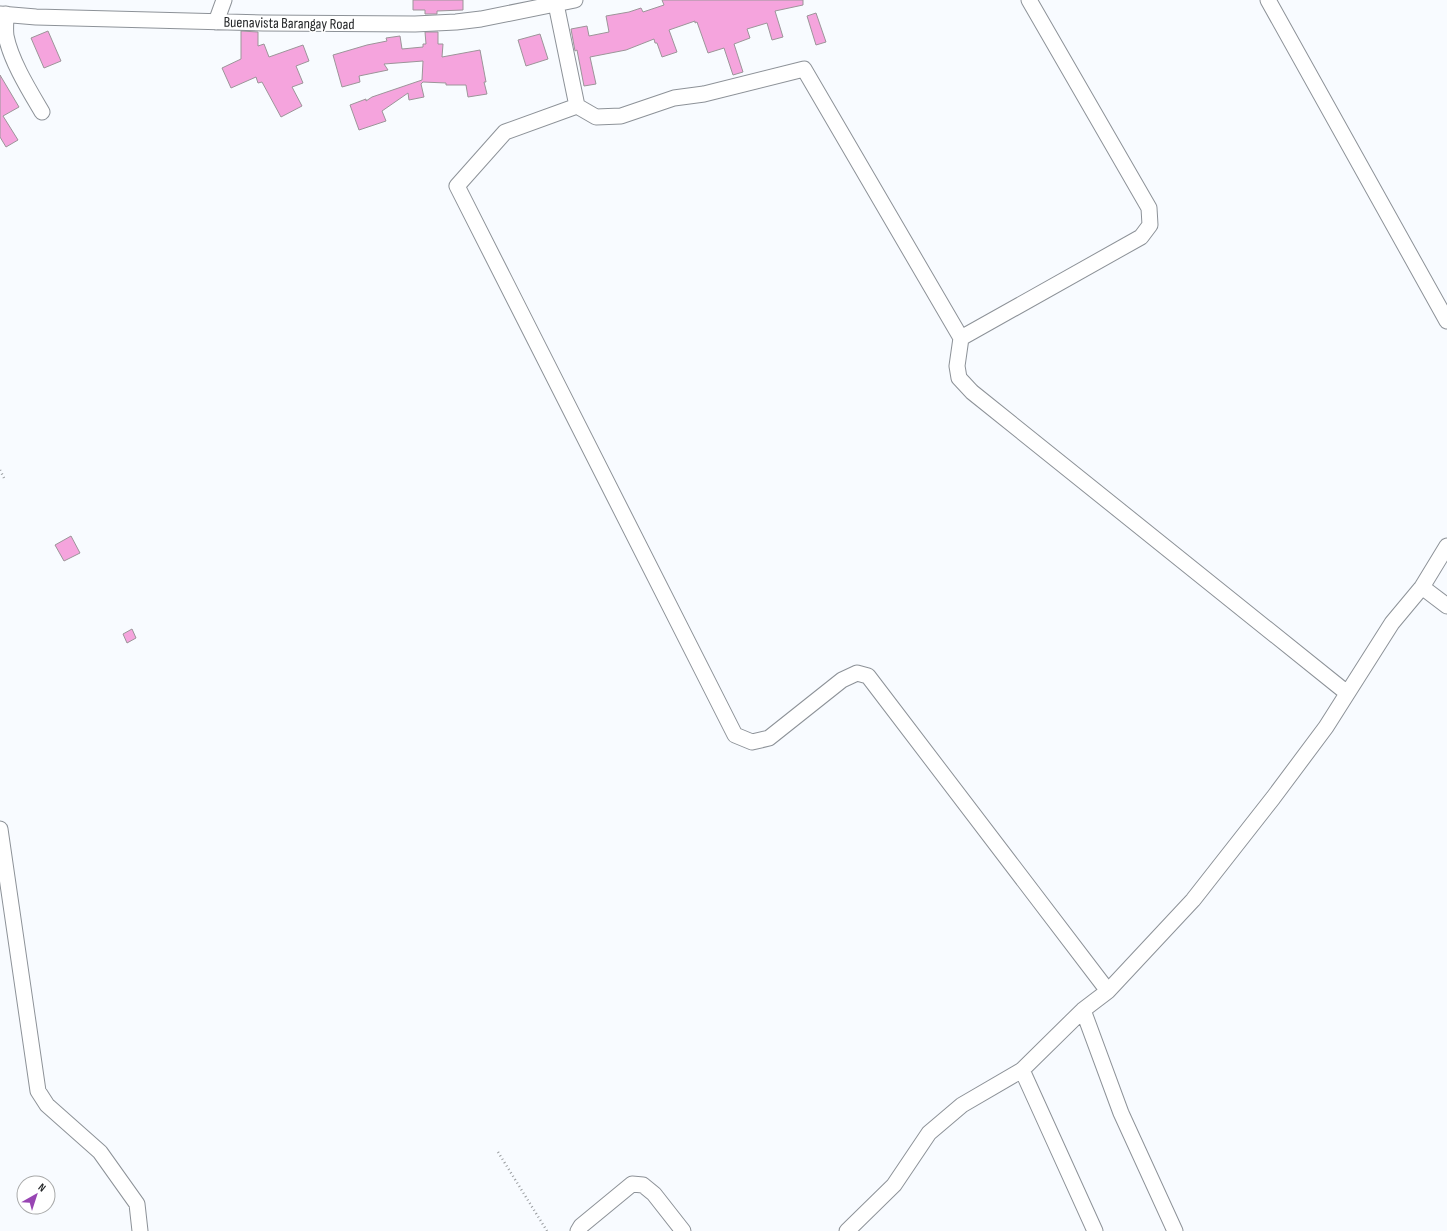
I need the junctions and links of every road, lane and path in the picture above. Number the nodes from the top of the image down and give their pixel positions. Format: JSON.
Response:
{"nodes":[{"id":1,"x":224,"y":0,"type":"edge"},
{"id":2,"x":575,"y":0,"type":"edge"},
{"id":3,"x":1029,"y":0,"type":"edge"},
{"id":4,"x":1268,"y":0,"type":"edge"},
{"id":5,"x":556,"y":4,"type":"junction"},
{"id":6,"x":3,"y":14,"type":"edge"},
{"id":7,"x":216,"y":22,"type":"junction"},
{"id":8,"x":577,"y":106,"type":"junction"},
{"id":9,"x":42,"y":112,"type":"dead end"},
{"id":10,"x":1447,"y":321,"type":"edge"},
{"id":11,"x":961,"y":338,"type":"junction"},
{"id":12,"x":0,"y":470,"type":"edge"},
{"id":13,"x":4,"y":478,"type":"dead end"},
{"id":14,"x":1447,"y":546,"type":"edge"},
{"id":15,"x":1422,"y":587,"type":"junction"},
{"id":16,"x":1447,"y":606,"type":"edge"},
{"id":17,"x":1347,"y":693,"type":"junction"},
{"id":18,"x":0,"y":829,"type":"edge"},
{"id":19,"x":1108,"y":991,"type":"junction"},
{"id":20,"x":1083,"y":1010,"type":"junction"},
{"id":21,"x":1022,"y":1070,"type":"junction"},
{"id":22,"x":498,"y":1152,"type":"dead end"},
{"id":23,"x":140,"y":1231,"type":"edge"},
{"id":24,"x":547,"y":1231,"type":"edge"},
{"id":25,"x":578,"y":1231,"type":"edge"},
{"id":26,"x":683,"y":1231,"type":"edge"},
{"id":27,"x":847,"y":1231,"type":"edge"},
{"id":28,"x":1095,"y":1231,"type":"edge"},
{"id":29,"x":1175,"y":1231,"type":"edge"}],
"edges":[{"from":1,"to":7,"type":"street"},
{"from":2,"to":5,"type":"street","name":"Buenavista Barangay Road"},
{"from":3,"to":11,"type":"street"},
{"from":4,"to":10,"type":"street"},
{"from":5,"to":7,"type":"street","name":"Buenavista Barangay Road"},
{"from":5,"to":8,"type":"street"},
{"from":6,"to":7,"type":"street","name":"Buenavista Barangay Road"},
{"from":6,"to":9,"type":"street"},
{"from":8,"to":11,"type":"street"},
{"from":8,"to":19,"type":"street"},
{"from":11,"to":17,"type":"street"},
{"from":12,"to":13,"type":"path"},
{"from":14,"to":15,"type":"street"},
{"from":15,"to":16,"type":"street"},
{"from":15,"to":17,"type":"street"},
{"from":17,"to":19,"type":"street"},
{"from":18,"to":23,"type":"street"},
{"from":19,"to":20,"type":"street"},
{"from":20,"to":21,"type":"street"},
{"from":20,"to":29,"type":"street"},
{"from":21,"to":27,"type":"street"},
{"from":21,"to":28,"type":"street"},
{"from":22,"to":24,"type":"path"},
{"from":25,"to":26,"type":"street"}]}
